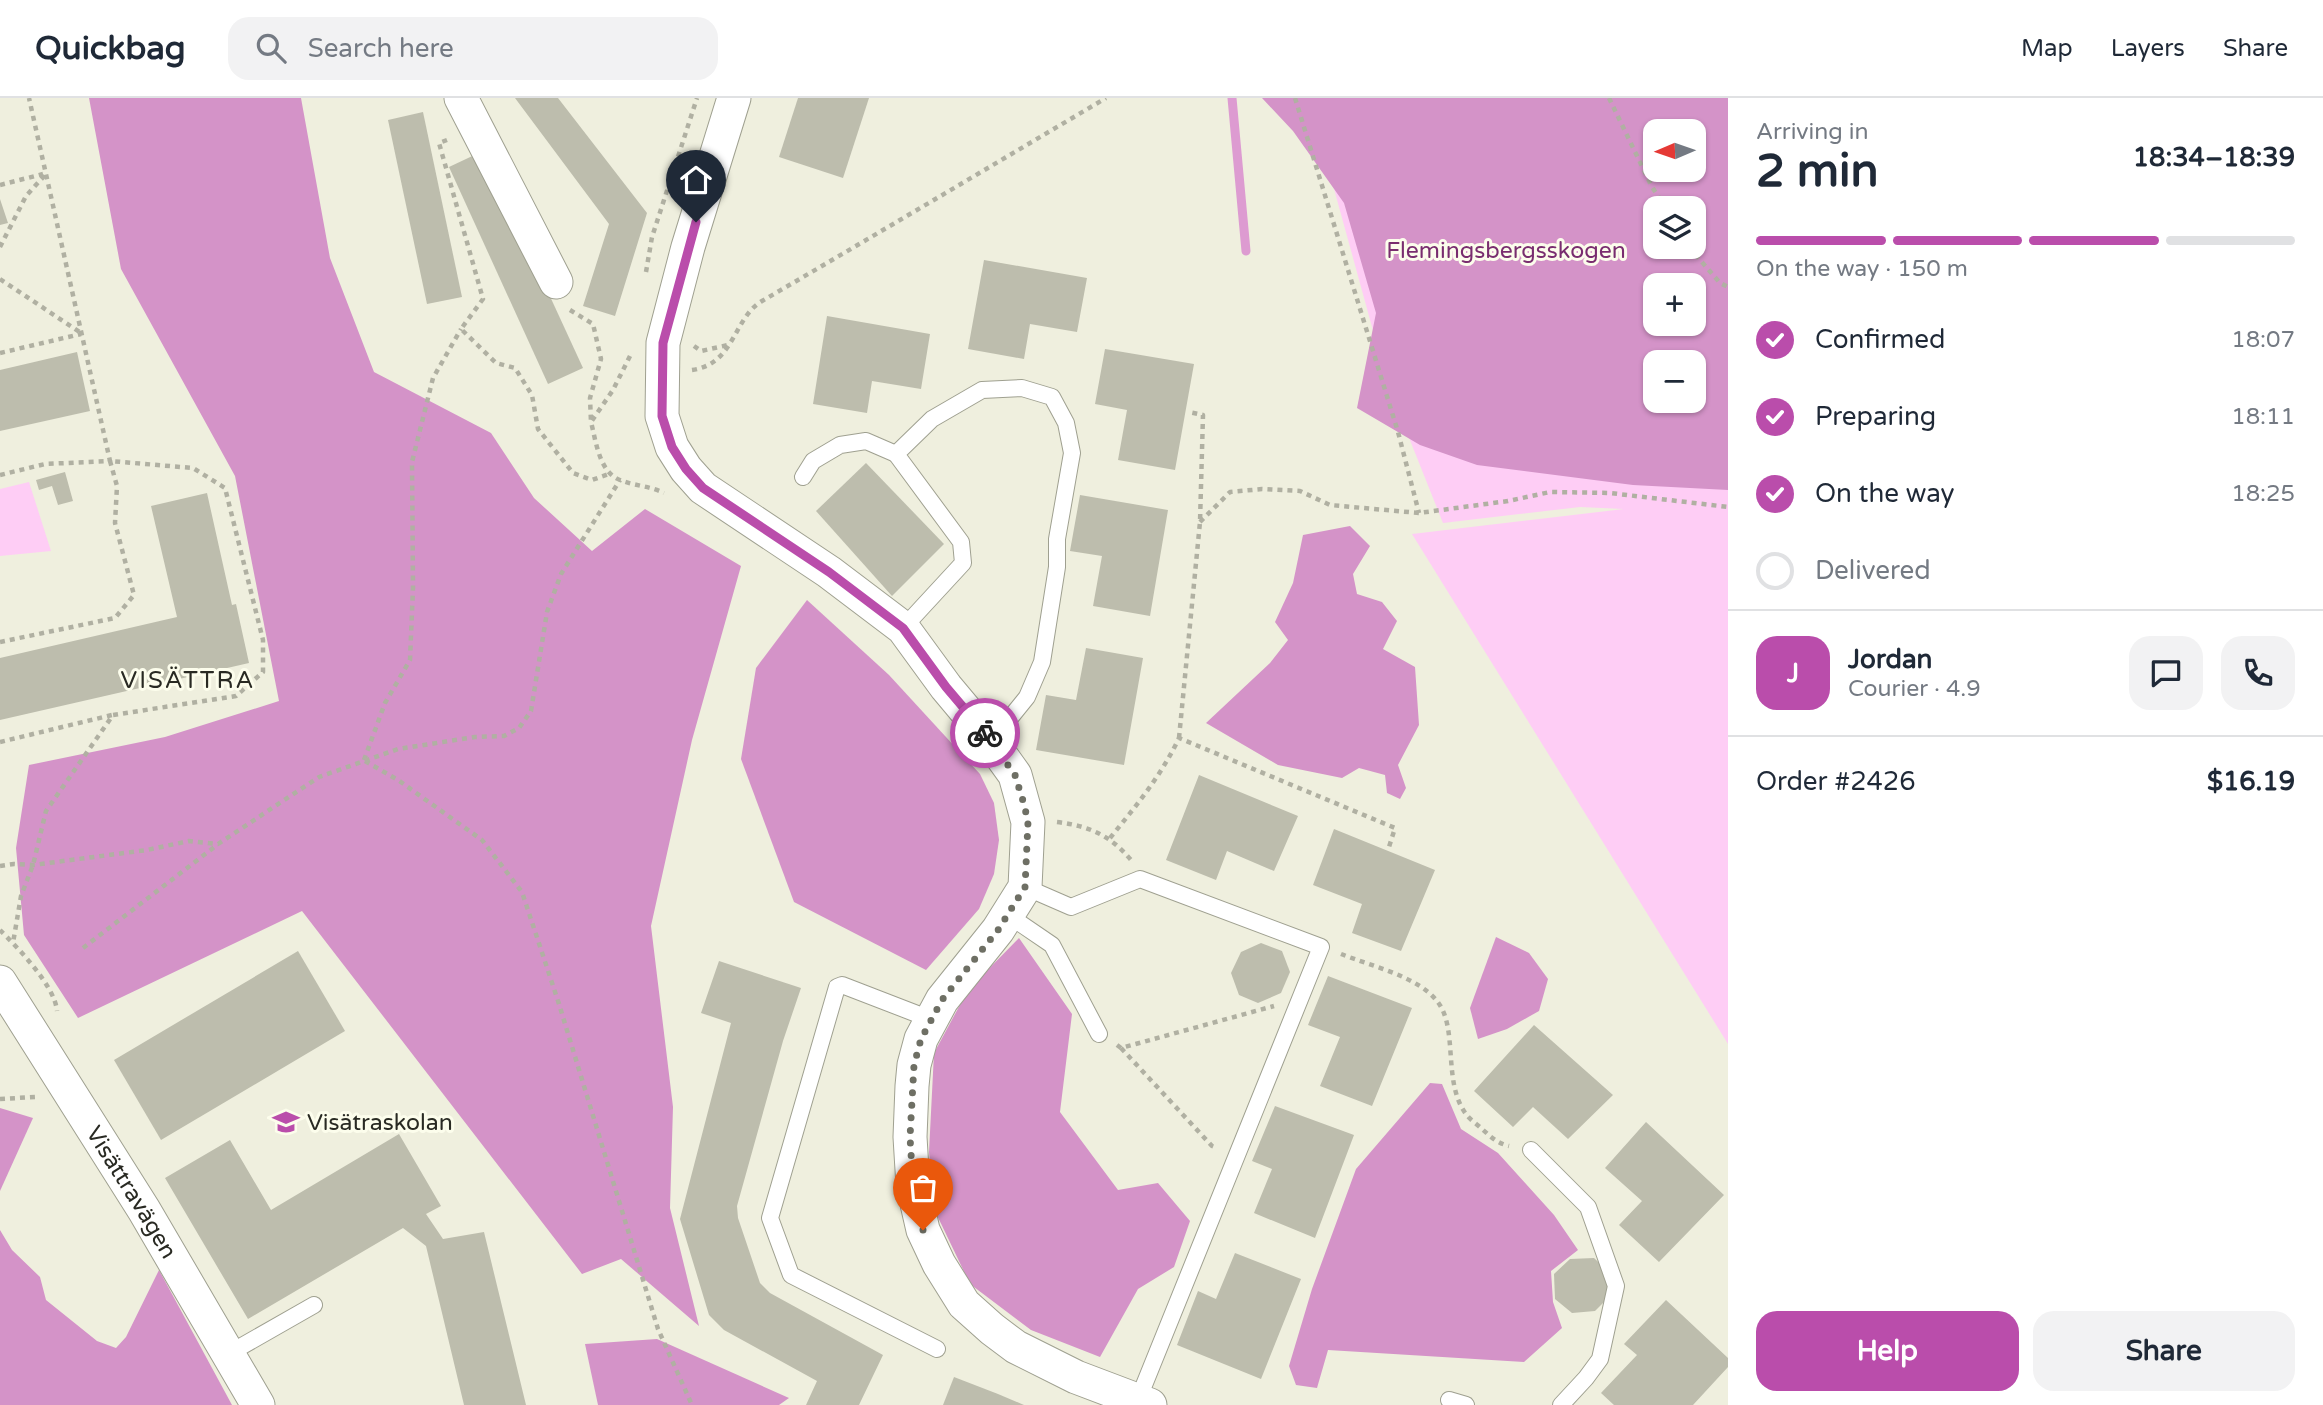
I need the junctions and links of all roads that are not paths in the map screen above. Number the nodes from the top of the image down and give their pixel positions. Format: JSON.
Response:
{"nodes":[{"id":1,"x":461,"y":98,"type":"edge"},
{"id":2,"x":734,"y":98,"type":"edge"},
{"id":3,"x":556,"y":282,"type":"road end"},
{"id":4,"x":896,"y":454,"type":"junction"},
{"id":5,"x":803,"y":477,"type":"dead end"},
{"id":6,"x":903,"y":628,"type":"junction"},
{"id":7,"x":987,"y":736,"type":"junction"},
{"id":8,"x":1025,"y":887,"type":"junction"},
{"id":9,"x":1008,"y":915,"type":"junction"},
{"id":10,"x":0,"y":982,"type":"edge"},
{"id":11,"x":930,"y":1019,"type":"junction"},
{"id":12,"x":1098,"y":1034,"type":"road end"},
{"id":13,"x":1531,"y":1150,"type":"road end"},
{"id":14,"x":314,"y":1305,"type":"dead end"},
{"id":15,"x":937,"y":1349,"type":"dead end"},
{"id":16,"x":228,"y":1354,"type":"junction"},
{"id":17,"x":1449,"y":1400,"type":"dead end"},
{"id":18,"x":1144,"y":1403,"type":"edge"},
{"id":19,"x":258,"y":1405,"type":"edge"},
{"id":20,"x":1466,"y":1405,"type":"edge"},
{"id":21,"x":1560,"y":1405,"type":"edge"}],
"edges":[{"from":1,"to":3,"type":"street"},
{"from":2,"to":6,"type":"street"},
{"from":4,"to":5,"type":"lane"},
{"from":4,"to":6,"type":"lane"},
{"from":4,"to":7,"type":"lane"},
{"from":6,"to":7,"type":"street"},
{"from":7,"to":8,"type":"street"},
{"from":8,"to":9,"type":"street"},
{"from":8,"to":18,"type":"lane"},
{"from":9,"to":11,"type":"street"},
{"from":9,"to":12,"type":"lane"},
{"from":10,"to":16,"type":"street","name":"Visättravägen"},
{"from":11,"to":15,"type":"lane"},
{"from":11,"to":18,"type":"street"},
{"from":13,"to":21,"type":"lane"},
{"from":14,"to":16,"type":"lane"},
{"from":16,"to":19,"type":"street","name":"Visättravägen"},
{"from":17,"to":20,"type":"lane"}]}
